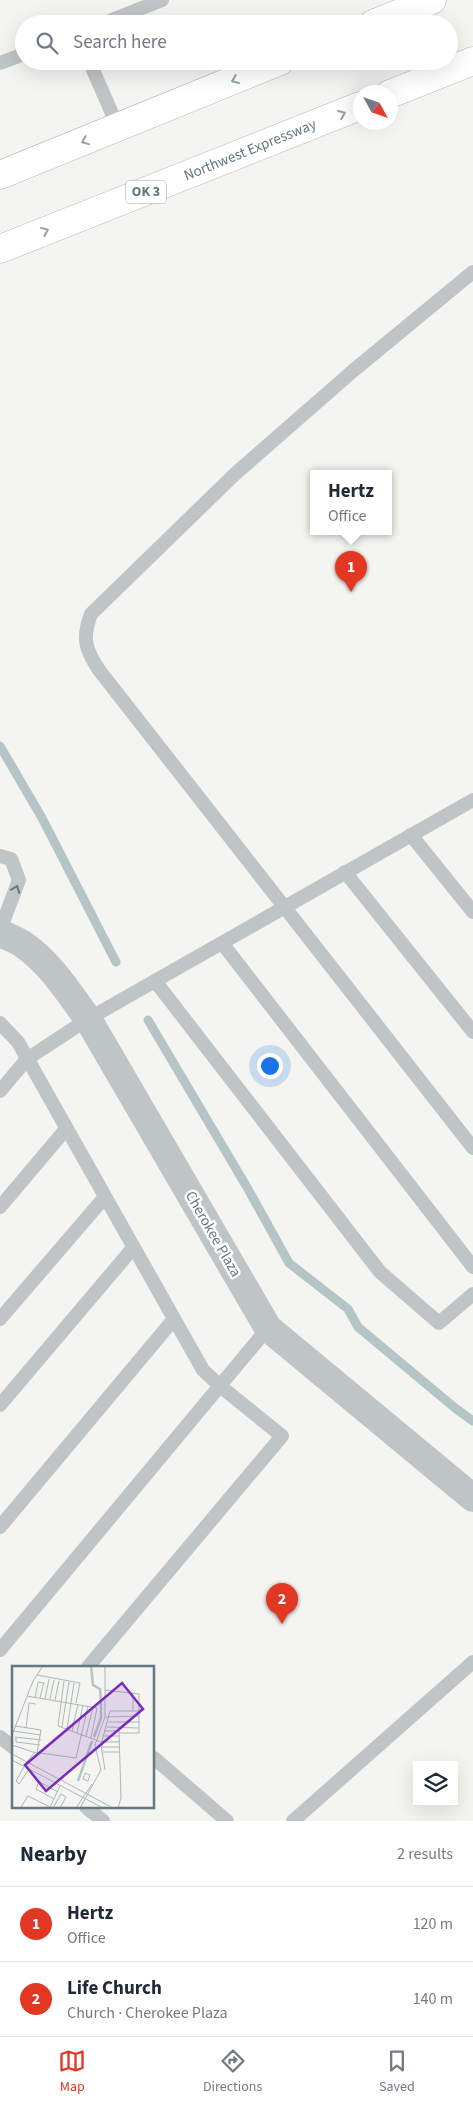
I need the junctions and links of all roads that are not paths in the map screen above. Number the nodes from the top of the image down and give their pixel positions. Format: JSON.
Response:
{"nodes":[{"id":1,"x":432,"y":0,"type":"edge"},
{"id":2,"x":159,"y":1,"type":"edge"},
{"id":3,"x":385,"y":13,"type":"edge"},
{"id":4,"x":124,"y":15,"type":"edge"},
{"id":5,"x":15,"y":58,"type":"edge"},
{"id":6,"x":473,"y":61,"type":"edge"},
{"id":7,"x":0,"y":64,"type":"edge"},
{"id":8,"x":458,"y":67,"type":"edge"},
{"id":9,"x":93,"y":70,"type":"edge"},
{"id":10,"x":258,"y":70,"type":"edge"},
{"id":11,"x":450,"y":70,"type":"edge"},
{"id":12,"x":398,"y":91,"type":"edge"},
{"id":13,"x":353,"y":109,"type":"edge"},
{"id":14,"x":118,"y":127,"type":"junction"},
{"id":15,"x":0,"y":175,"type":"edge"},
{"id":16,"x":0,"y":249,"type":"edge"},
{"id":17,"x":473,"y":272,"type":"edge"},
{"id":18,"x":473,"y":800,"type":"edge"},
{"id":19,"x":411,"y":835,"type":"junction"},
{"id":20,"x":0,"y":844,"type":"edge"},
{"id":21,"x":6,"y":858,"type":"edge"},
{"id":22,"x":345,"y":872,"type":"junction"},
{"id":23,"x":286,"y":906,"type":"junction"},
{"id":24,"x":473,"y":912,"type":"edge"},
{"id":25,"x":0,"y":931,"type":"edge"},
{"id":26,"x":222,"y":943,"type":"junction"},
{"id":27,"x":155,"y":981,"type":"junction"},
{"id":28,"x":88,"y":1019,"type":"junction"},
{"id":29,"x":0,"y":1023,"type":"edge"},
{"id":30,"x":473,"y":1032,"type":"edge"},
{"id":31,"x":27,"y":1059,"type":"junction"},
{"id":32,"x":0,"y":1091,"type":"edge"},
{"id":33,"x":66,"y":1129,"type":"junction"},
{"id":34,"x":473,"y":1148,"type":"edge"},
{"id":35,"x":104,"y":1198,"type":"junction"},
{"id":36,"x":0,"y":1207,"type":"edge"},
{"id":37,"x":133,"y":1248,"type":"junction"},
{"id":38,"x":473,"y":1267,"type":"edge"},
{"id":39,"x":473,"y":1294,"type":"edge"},
{"id":40,"x":0,"y":1319,"type":"edge"},
{"id":41,"x":174,"y":1319,"type":"junction"},
{"id":42,"x":268,"y":1328,"type":"junction"},
{"id":43,"x":220,"y":1386,"type":"junction"},
{"id":44,"x":0,"y":1405,"type":"edge"},
{"id":45,"x":473,"y":1498,"type":"edge"},
{"id":46,"x":0,"y":1527,"type":"edge"},
{"id":47,"x":0,"y":1650,"type":"edge"},
{"id":48,"x":473,"y":1662,"type":"edge"},
{"id":49,"x":89,"y":1666,"type":"edge"},
{"id":50,"x":0,"y":1737,"type":"edge"},
{"id":51,"x":12,"y":1746,"type":"edge"},
{"id":52,"x":155,"y":1759,"type":"edge"},
{"id":53,"x":87,"y":1808,"type":"edge"},
{"id":54,"x":103,"y":1821,"type":"edge"},
{"id":55,"x":227,"y":1821,"type":"edge"},
{"id":56,"x":293,"y":1821,"type":"edge"}],
"edges":[{"from":1,"to":3,"type":"highway"},
{"from":2,"to":4,"type":"lane"},
{"from":5,"to":7,"type":"lane"},
{"from":6,"to":8,"type":"highway"},
{"from":9,"to":14,"type":"lane"},
{"from":10,"to":14,"type":"highway","one_way":true},
{"from":11,"to":12,"type":"highway"},
{"from":16,"to":13,"type":"highway","name":"Northwest Expressway","number":"OK 3","one_way":true},
{"from":14,"to":15,"type":"highway","one_way":true},
{"from":17,"to":23,"type":"lane"},
{"from":18,"to":19,"type":"lane"},
{"from":19,"to":22,"type":"lane"},
{"from":19,"to":24,"type":"lane"},
{"from":20,"to":21,"type":"lane"},
{"from":25,"to":21,"type":"lane","one_way":true},
{"from":22,"to":23,"type":"lane"},
{"from":22,"to":30,"type":"lane"},
{"from":23,"to":26,"type":"lane"},
{"from":23,"to":34,"type":"lane"},
{"from":25,"to":28,"type":"street","name":"Cherokee Plaza"},
{"from":26,"to":27,"type":"lane"},
{"from":26,"to":38,"type":"lane"},
{"from":27,"to":28,"type":"lane"},
{"from":27,"to":39,"type":"lane"},
{"from":28,"to":31,"type":"lane"},
{"from":28,"to":42,"type":"street","name":"Cherokee Plaza"},
{"from":29,"to":31,"type":"lane"},
{"from":31,"to":32,"type":"lane"},
{"from":31,"to":33,"type":"lane"},
{"from":33,"to":35,"type":"lane"},
{"from":33,"to":36,"type":"lane"},
{"from":35,"to":37,"type":"lane"},
{"from":35,"to":40,"type":"lane"},
{"from":37,"to":41,"type":"lane"},
{"from":37,"to":44,"type":"lane"},
{"from":41,"to":43,"type":"lane"},
{"from":41,"to":46,"type":"lane"},
{"from":42,"to":43,"type":"lane"},
{"from":42,"to":45,"type":"street","name":"Cherokee Plaza"},
{"from":43,"to":47,"type":"lane"},
{"from":43,"to":49,"type":"lane"},
{"from":48,"to":56,"type":"lane"},
{"from":50,"to":51,"type":"lane"},
{"from":52,"to":55,"type":"lane"},
{"from":53,"to":54,"type":"lane"}]}
